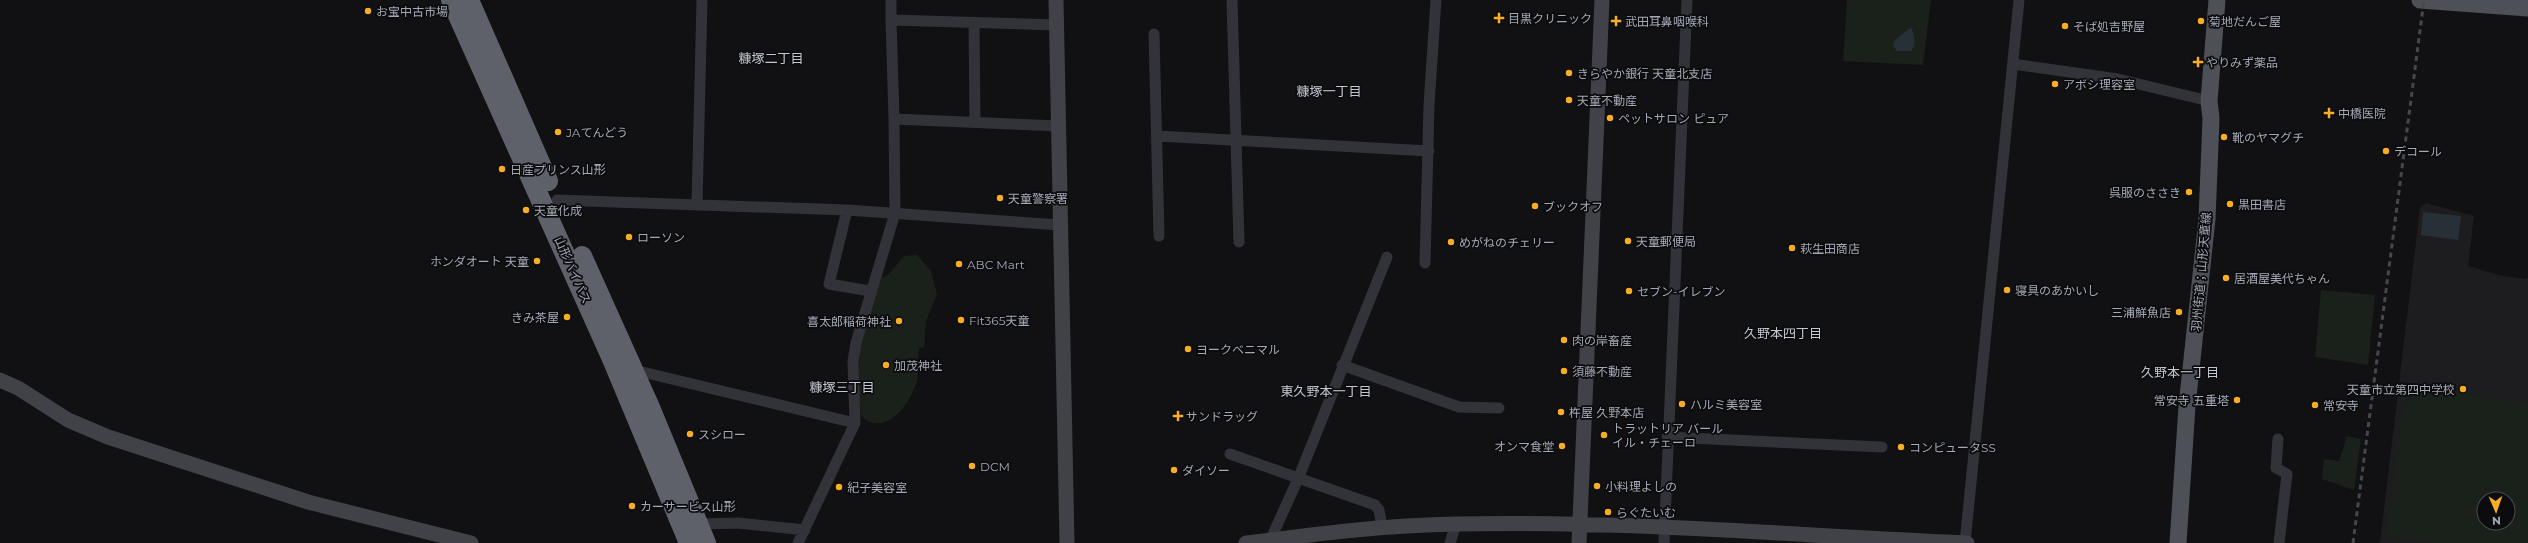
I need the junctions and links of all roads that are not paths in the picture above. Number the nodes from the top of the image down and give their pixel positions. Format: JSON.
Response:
{"nodes":[{"id":1,"x":451,"y":0,"type":"edge"},
{"id":2,"x":469,"y":0,"type":"edge"},
{"id":3,"x":702,"y":0,"type":"edge"},
{"id":4,"x":891,"y":0,"type":"edge"},
{"id":5,"x":1056,"y":0,"type":"edge"},
{"id":6,"x":1232,"y":0,"type":"edge"},
{"id":7,"x":1436,"y":0,"type":"edge"},
{"id":8,"x":1602,"y":0,"type":"edge"},
{"id":9,"x":1687,"y":0,"type":"edge"},
{"id":10,"x":2019,"y":0,"type":"edge"},
{"id":11,"x":2217,"y":0,"type":"edge"},
{"id":12,"x":2420,"y":0,"type":"edge"},
{"id":13,"x":2528,"y":8,"type":"edge"},
{"id":14,"x":891,"y":20,"type":"junction"},
{"id":15,"x":974,"y":23,"type":"junction"},
{"id":16,"x":1057,"y":25,"type":"junction"},
{"id":17,"x":1154,"y":34,"type":"dead end"},
{"id":18,"x":2013,"y":64,"type":"junction"},
{"id":19,"x":2209,"y":101,"type":"junction"},
{"id":20,"x":894,"y":119,"type":"junction"},
{"id":21,"x":975,"y":122,"type":"junction"},
{"id":22,"x":1060,"y":126,"type":"junction"},
{"id":23,"x":1156,"y":136,"type":"junction"},
{"id":24,"x":1236,"y":142,"type":"junction"},
{"id":25,"x":1429,"y":151,"type":"junction"},
{"id":26,"x":557,"y":200,"type":"junction"},
{"id":27,"x":697,"y":204,"type":"junction"},
{"id":28,"x":847,"y":210,"type":"junction"},
{"id":29,"x":894,"y":213,"type":"junction"},
{"id":30,"x":1060,"y":225,"type":"junction"},
{"id":31,"x":1159,"y":236,"type":"dead end"},
{"id":32,"x":1239,"y":242,"type":"dead end"},
{"id":33,"x":1387,"y":257,"type":"dead end"},
{"id":34,"x":1425,"y":263,"type":"dead end"},
{"id":35,"x":870,"y":291,"type":"junction"},
{"id":36,"x":1342,"y":365,"type":"junction"},
{"id":37,"x":634,"y":370,"type":"junction"},
{"id":38,"x":0,"y":380,"type":"edge"},
{"id":39,"x":1499,"y":408,"type":"dead end"},
{"id":40,"x":855,"y":423,"type":"junction"},
{"id":41,"x":1667,"y":437,"type":"junction"},
{"id":42,"x":2278,"y":438,"type":"dead end"},
{"id":43,"x":1882,"y":447,"type":"dead end"},
{"id":44,"x":1230,"y":454,"type":"dead end"},
{"id":45,"x":1298,"y":479,"type":"junction"},
{"id":46,"x":698,"y":524,"type":"junction"},
{"id":47,"x":1456,"y":524,"type":"junction"},
{"id":48,"x":1580,"y":524,"type":"junction"},
{"id":49,"x":1382,"y":527,"type":"junction"},
{"id":50,"x":805,"y":530,"type":"junction"},
{"id":51,"x":1664,"y":536,"type":"edge"},
{"id":52,"x":1778,"y":538,"type":"edge"},
{"id":53,"x":1270,"y":541,"type":"edge"},
{"id":54,"x":471,"y":543,"type":"edge"},
{"id":55,"x":689,"y":543,"type":"edge"},
{"id":56,"x":706,"y":543,"type":"edge"},
{"id":57,"x":798,"y":543,"type":"edge"},
{"id":58,"x":1067,"y":543,"type":"edge"},
{"id":59,"x":1246,"y":543,"type":"edge"},
{"id":60,"x":1450,"y":543,"type":"edge"},
{"id":61,"x":1579,"y":543,"type":"edge"},
{"id":62,"x":1966,"y":543,"type":"edge"},
{"id":63,"x":2178,"y":543,"type":"edge"},
{"id":64,"x":2279,"y":543,"type":"edge"}],
"edges":[{"from":1,"to":55,"type":"highway","name":"山形バイパス"},
{"from":2,"to":26,"type":"highway","name":"山形バイパス"},
{"from":3,"to":27,"type":"street"},
{"from":4,"to":14,"type":"street"},
{"from":5,"to":16,"type":"street"},
{"from":6,"to":24,"type":"street"},
{"from":7,"to":25,"type":"street"},
{"from":8,"to":48,"type":"street"},
{"from":9,"to":41,"type":"street"},
{"from":10,"to":18,"type":"street"},
{"from":11,"to":19,"type":"main road","name":"羽州街道；山形天童線"},
{"from":12,"to":13,"type":"main road"},
{"from":14,"to":15,"type":"street"},
{"from":14,"to":20,"type":"street"},
{"from":15,"to":16,"type":"street"},
{"from":15,"to":21,"type":"street"},
{"from":16,"to":22,"type":"street"},
{"from":17,"to":23,"type":"street"},
{"from":18,"to":19,"type":"street"},
{"from":18,"to":62,"type":"street"},
{"from":19,"to":63,"type":"main road","name":"羽州街道；山形天童線"},
{"from":20,"to":21,"type":"street"},
{"from":20,"to":29,"type":"street"},
{"from":21,"to":22,"type":"street"},
{"from":22,"to":30,"type":"street"},
{"from":23,"to":24,"type":"street"},
{"from":23,"to":31,"type":"street"},
{"from":24,"to":25,"type":"street"},
{"from":24,"to":32,"type":"street"},
{"from":25,"to":34,"type":"street"},
{"from":26,"to":27,"type":"street"},
{"from":26,"to":37,"type":"highway","name":"山形バイパス"},
{"from":27,"to":28,"type":"street"},
{"from":28,"to":29,"type":"street"},
{"from":28,"to":35,"type":"street"},
{"from":29,"to":30,"type":"street"},
{"from":29,"to":35,"type":"street"},
{"from":30,"to":58,"type":"street"},
{"from":33,"to":36,"type":"street"},
{"from":35,"to":40,"type":"street"},
{"from":36,"to":39,"type":"street"},
{"from":36,"to":45,"type":"street"},
{"from":37,"to":40,"type":"street"},
{"from":37,"to":46,"type":"highway","name":"山形バイパス"},
{"from":38,"to":54,"type":"street"},
{"from":40,"to":50,"type":"street"},
{"from":41,"to":43,"type":"street"},
{"from":41,"to":51,"type":"street"},
{"from":42,"to":64,"type":"street"},
{"from":44,"to":45,"type":"street"},
{"from":45,"to":49,"type":"street"},
{"from":45,"to":53,"type":"street"},
{"from":46,"to":50,"type":"street"},
{"from":46,"to":56,"type":"highway","name":"山形バイパス"},
{"from":47,"to":48,"type":"street"},
{"from":47,"to":49,"type":"street"},
{"from":47,"to":60,"type":"street"},
{"from":48,"to":51,"type":"street"},
{"from":48,"to":61,"type":"street"},
{"from":49,"to":53,"type":"street"},
{"from":50,"to":57,"type":"street"},
{"from":51,"to":52,"type":"street"},
{"from":52,"to":62,"type":"street"},
{"from":53,"to":59,"type":"street"}]}
